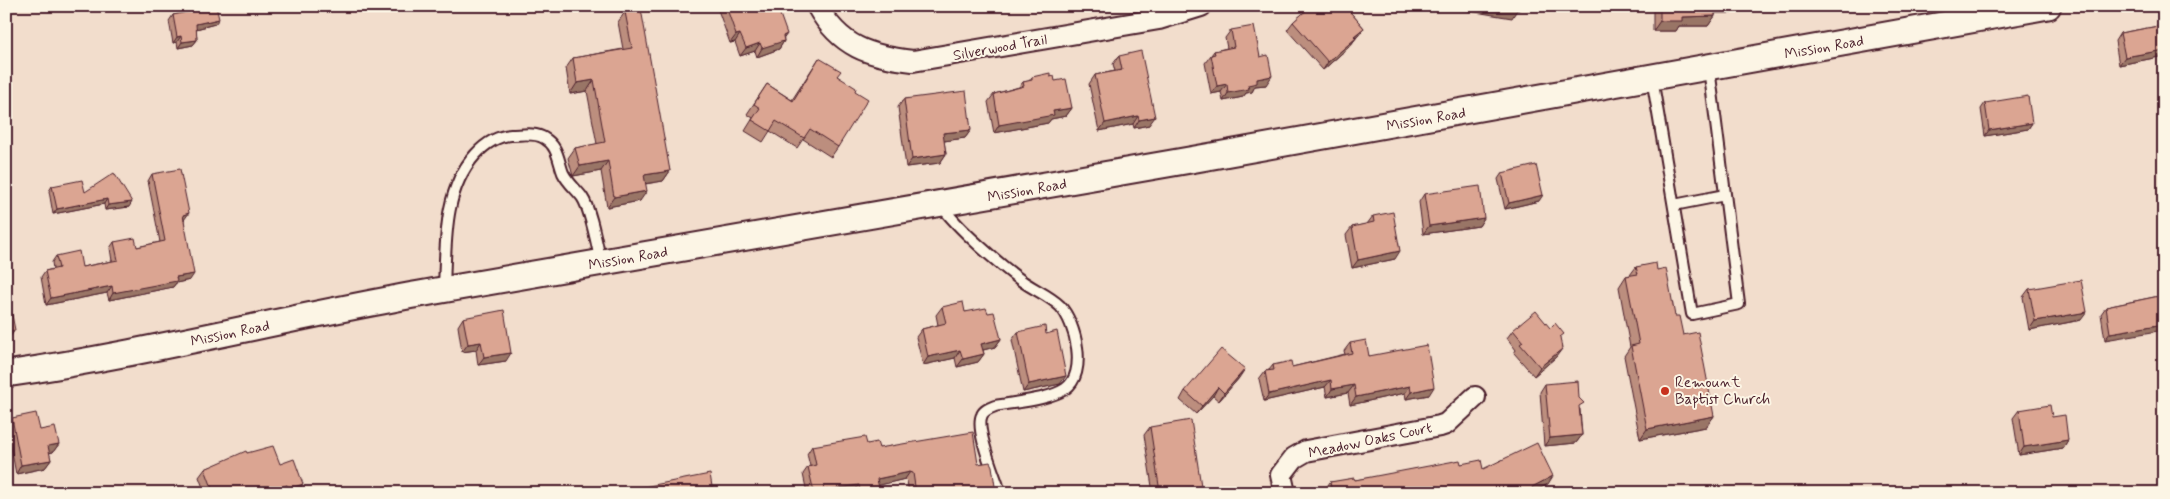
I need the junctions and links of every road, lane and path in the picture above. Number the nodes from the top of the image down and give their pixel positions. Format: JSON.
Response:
{"nodes":[{"id":1,"x":817,"y":6,"type":"edge"},
{"id":2,"x":1201,"y":6,"type":"edge"},
{"id":3,"x":2048,"y":6,"type":"edge"},
{"id":4,"x":1710,"y":68,"type":"junction"},
{"id":5,"x":1652,"y":78,"type":"junction"},
{"id":6,"x":1725,"y":195,"type":"junction"},
{"id":7,"x":940,"y":205,"type":"junction"},
{"id":8,"x":1674,"y":205,"type":"junction"},
{"id":9,"x":601,"y":263,"type":"junction"},
{"id":10,"x":444,"y":290,"type":"junction"},
{"id":11,"x":6,"y":374,"type":"edge"},
{"id":12,"x":1475,"y":397,"type":"dead end"},
{"id":13,"x":998,"y":486,"type":"dead end"},
{"id":14,"x":1285,"y":493,"type":"edge"}],
"edges":[{"from":1,"to":2,"type":"street","name":"Silverwood Trail"},
{"from":3,"to":4,"type":"street","name":"Mission Road"},
{"from":4,"to":5,"type":"street","name":"Mission Road"},
{"from":4,"to":6,"type":"lane"},
{"from":5,"to":7,"type":"street","name":"Mission Road"},
{"from":5,"to":8,"type":"lane"},
{"from":6,"to":8,"type":"lane"},
{"from":6,"to":8,"type":"lane"},
{"from":7,"to":9,"type":"street","name":"Mission Road"},
{"from":7,"to":13,"type":"lane"},
{"from":9,"to":10,"type":"street","name":"Mission Road"},
{"from":9,"to":10,"type":"lane"},
{"from":10,"to":11,"type":"street","name":"Mission Road"},
{"from":12,"to":14,"type":"street","name":"Meadow Oaks Court"}]}
